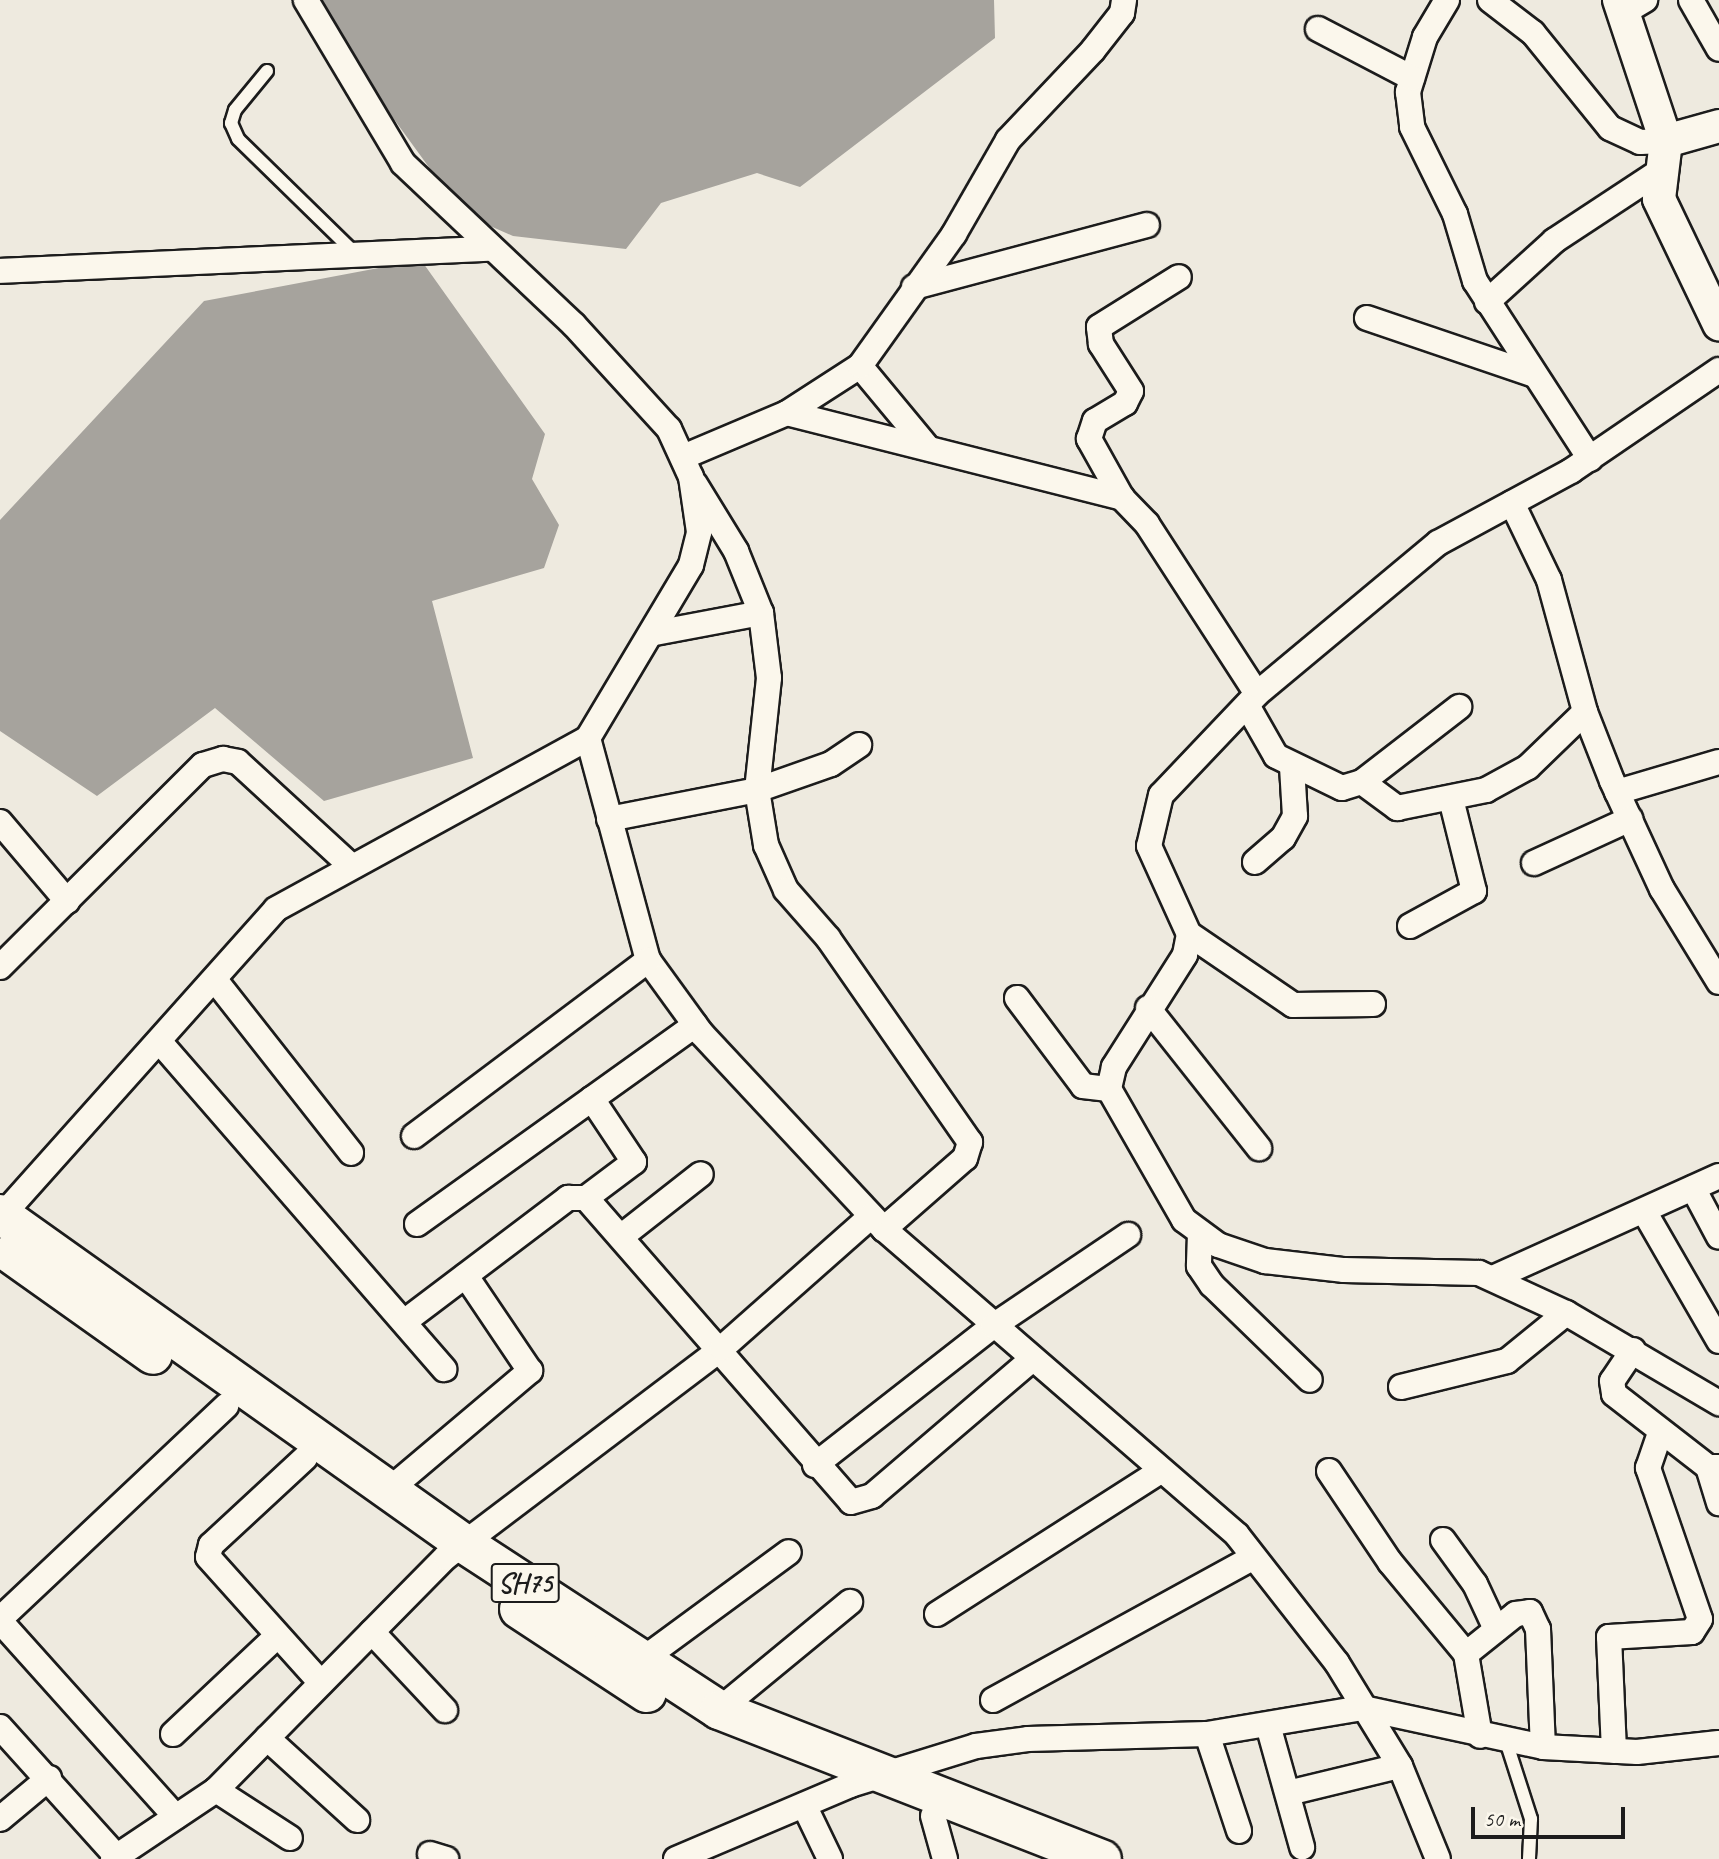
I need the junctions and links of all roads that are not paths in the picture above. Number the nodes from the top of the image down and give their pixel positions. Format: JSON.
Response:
{"nodes":[{"id":1,"x":306,"y":0,"type":"edge"},
{"id":2,"x":1124,"y":0,"type":"edge"},
{"id":3,"x":1447,"y":0,"type":"edge"},
{"id":4,"x":1490,"y":0,"type":"edge"},
{"id":5,"x":1691,"y":0,"type":"edge"},
{"id":6,"x":1629,"y":4,"type":"edge"},
{"id":7,"x":1318,"y":29,"type":"dead end"},
{"id":8,"x":1719,"y":49,"type":"edge"},
{"id":9,"x":267,"y":71,"type":"dead end"},
{"id":10,"x":1412,"y":78,"type":"junction"},
{"id":11,"x":1719,"y":127,"type":"edge"},
{"id":12,"x":1665,"y":155,"type":"junction"},
{"id":13,"x":1147,"y":225,"type":"dead end"},
{"id":14,"x":488,"y":249,"type":"junction"},
{"id":15,"x":359,"y":256,"type":"junction"},
{"id":16,"x":0,"y":271,"type":"edge"},
{"id":17,"x":1179,"y":277,"type":"dead end"},
{"id":18,"x":914,"y":287,"type":"junction"},
{"id":19,"x":1487,"y":302,"type":"junction"},
{"id":20,"x":1367,"y":318,"type":"dead end"},
{"id":21,"x":1719,"y":324,"type":"edge"},
{"id":22,"x":860,"y":366,"type":"junction"},
{"id":23,"x":1719,"y":370,"type":"edge"},
{"id":24,"x":1534,"y":375,"type":"junction"},
{"id":25,"x":787,"y":413,"type":"junction"},
{"id":26,"x":928,"y":448,"type":"junction"},
{"id":27,"x":1590,"y":459,"type":"junction"},
{"id":28,"x":687,"y":467,"type":"junction"},
{"id":29,"x":1122,"y":498,"type":"junction"},
{"id":30,"x":1512,"y":503,"type":"junction"},
{"id":31,"x":761,"y":613,"type":"junction"},
{"id":32,"x":655,"y":633,"type":"junction"},
{"id":33,"x":1252,"y":700,"type":"junction"},
{"id":34,"x":1459,"y":707,"type":"dead end"},
{"id":35,"x":1585,"y":712,"type":"junction"},
{"id":36,"x":588,"y":738,"type":"junction"},
{"id":37,"x":859,"y":745,"type":"dead end"},
{"id":38,"x":1719,"y":762,"type":"edge"},
{"id":39,"x":1292,"y":767,"type":"junction"},
{"id":40,"x":1362,"y":782,"type":"junction"},
{"id":41,"x":757,"y":790,"type":"junction"},
{"id":42,"x":1617,"y":792,"type":"junction"},
{"id":43,"x":1451,"y":799,"type":"junction"},
{"id":44,"x":609,"y":819,"type":"junction"},
{"id":45,"x":1630,"y":819,"type":"junction"},
{"id":46,"x":0,"y":822,"type":"edge"},
{"id":47,"x":1255,"y":862,"type":"dead end"},
{"id":48,"x":1534,"y":863,"type":"dead end"},
{"id":49,"x":350,"y":865,"type":"junction"},
{"id":50,"x":67,"y":901,"type":"junction"},
{"id":51,"x":1410,"y":926,"type":"dead end"},
{"id":52,"x":1189,"y":934,"type":"junction"},
{"id":53,"x":648,"y":960,"type":"junction"},
{"id":54,"x":0,"y":967,"type":"edge"},
{"id":55,"x":215,"y":980,"type":"junction"},
{"id":56,"x":1719,"y":982,"type":"edge"},
{"id":57,"x":1017,"y":998,"type":"dead end"},
{"id":58,"x":1373,"y":1004,"type":"dead end"},
{"id":59,"x":1149,"y":1008,"type":"junction"},
{"id":60,"x":695,"y":1025,"type":"junction"},
{"id":61,"x":159,"y":1041,"type":"junction"},
{"id":62,"x":1109,"y":1089,"type":"junction"},
{"id":63,"x":592,"y":1099,"type":"junction"},
{"id":64,"x":414,"y":1136,"type":"dead end"},
{"id":65,"x":1258,"y":1148,"type":"dead end"},
{"id":66,"x":351,"y":1153,"type":"dead end"},
{"id":67,"x":701,"y":1174,"type":"dead end"},
{"id":68,"x":1719,"y":1176,"type":"edge"},
{"id":69,"x":1693,"y":1188,"type":"junction"},
{"id":70,"x":586,"y":1198,"type":"junction"},
{"id":71,"x":1644,"y":1211,"type":"junction"},
{"id":72,"x":878,"y":1222,"type":"junction"},
{"id":73,"x":0,"y":1223,"type":"edge"},
{"id":74,"x":417,"y":1224,"type":"dead end"},
{"id":75,"x":1200,"y":1234,"type":"junction"},
{"id":76,"x":1128,"y":1235,"type":"dead end"},
{"id":77,"x":622,"y":1236,"type":"junction"},
{"id":78,"x":1719,"y":1237,"type":"edge"},
{"id":79,"x":466,"y":1276,"type":"junction"},
{"id":80,"x":1493,"y":1278,"type":"junction"},
{"id":81,"x":1566,"y":1312,"type":"junction"},
{"id":82,"x":404,"y":1322,"type":"junction"},
{"id":83,"x":993,"y":1326,"type":"junction"},
{"id":84,"x":1719,"y":1341,"type":"edge"},
{"id":85,"x":722,"y":1348,"type":"junction"},
{"id":86,"x":1633,"y":1350,"type":"junction"},
{"id":87,"x":1030,"y":1361,"type":"junction"},
{"id":88,"x":444,"y":1369,"type":"dead end"},
{"id":89,"x":1310,"y":1380,"type":"dead end"},
{"id":90,"x":1401,"y":1387,"type":"dead end"},
{"id":91,"x":1719,"y":1403,"type":"edge"},
{"id":92,"x":226,"y":1406,"type":"junction"},
{"id":93,"x":1660,"y":1433,"type":"junction"},
{"id":94,"x":306,"y":1458,"type":"junction"},
{"id":95,"x":815,"y":1465,"type":"junction"},
{"id":96,"x":1713,"y":1467,"type":"edge"},
{"id":97,"x":1329,"y":1471,"type":"dead end"},
{"id":98,"x":1159,"y":1472,"type":"junction"},
{"id":99,"x":389,"y":1490,"type":"junction"},
{"id":100,"x":1719,"y":1503,"type":"edge"},
{"id":101,"x":1443,"y":1540,"type":"dead end"},
{"id":102,"x":454,"y":1550,"type":"junction"},
{"id":103,"x":789,"y":1552,"type":"dead end"},
{"id":104,"x":1252,"y":1558,"type":"junction"},
{"id":105,"x":850,"y":1602,"type":"dead end"},
{"id":106,"x":937,"y":1614,"type":"dead end"},
{"id":107,"x":0,"y":1620,"type":"edge"},
{"id":108,"x":1496,"y":1629,"type":"junction"},
{"id":109,"x":372,"y":1632,"type":"junction"},
{"id":110,"x":277,"y":1636,"type":"junction"},
{"id":111,"x":1466,"y":1654,"type":"junction"},
{"id":112,"x":642,"y":1660,"type":"junction"},
{"id":113,"x":321,"y":1683,"type":"junction"},
{"id":114,"x":993,"y":1700,"type":"dead end"},
{"id":115,"x":1363,"y":1708,"type":"junction"},
{"id":116,"x":445,"y":1710,"type":"dead end"},
{"id":117,"x":719,"y":1710,"type":"junction"},
{"id":118,"x":1268,"y":1725,"type":"junction"},
{"id":119,"x":0,"y":1727,"type":"edge"},
{"id":120,"x":173,"y":1734,"type":"dead end"},
{"id":121,"x":1206,"y":1734,"type":"junction"},
{"id":122,"x":1480,"y":1737,"type":"junction"},
{"id":123,"x":267,"y":1738,"type":"junction"},
{"id":124,"x":1506,"y":1741,"type":"junction"},
{"id":125,"x":1719,"y":1743,"type":"edge"},
{"id":126,"x":1543,"y":1746,"type":"junction"},
{"id":127,"x":1614,"y":1751,"type":"junction"},
{"id":128,"x":1400,"y":1766,"type":"junction"},
{"id":129,"x":49,"y":1778,"type":"junction"},
{"id":130,"x":864,"y":1781,"type":"junction"},
{"id":131,"x":216,"y":1790,"type":"junction"},
{"id":132,"x":1288,"y":1793,"type":"junction"},
{"id":133,"x":804,"y":1805,"type":"junction"},
{"id":134,"x":933,"y":1816,"type":"junction"},
{"id":135,"x":176,"y":1817,"type":"junction"},
{"id":136,"x":0,"y":1819,"type":"edge"},
{"id":137,"x":357,"y":1820,"type":"dead end"},
{"id":138,"x":1239,"y":1831,"type":"dead end"},
{"id":139,"x":290,"y":1838,"type":"dead end"},
{"id":140,"x":1302,"y":1847,"type":"dead end"},
{"id":141,"x":115,"y":1858,"type":"edge"},
{"id":142,"x":676,"y":1859,"type":"edge"},
{"id":143,"x":830,"y":1859,"type":"edge"},
{"id":144,"x":945,"y":1859,"type":"edge"},
{"id":145,"x":1046,"y":1859,"type":"edge"},
{"id":146,"x":1102,"y":1859,"type":"edge"},
{"id":147,"x":1438,"y":1859,"type":"edge"},
{"id":148,"x":1530,"y":1859,"type":"edge"}],
"edges":[{"from":1,"to":14,"type":"street"},
{"from":2,"to":18,"type":"street"},
{"from":3,"to":10,"type":"street"},
{"from":4,"to":12,"type":"street"},
{"from":5,"to":8,"type":"street"},
{"from":6,"to":12,"type":"street"},
{"from":7,"to":10,"type":"street"},
{"from":9,"to":15,"type":"lane"},
{"from":10,"to":19,"type":"street"},
{"from":11,"to":12,"type":"street"},
{"from":12,"to":19,"type":"street"},
{"from":12,"to":21,"type":"street"},
{"from":13,"to":18,"type":"street"},
{"from":14,"to":15,"type":"street"},
{"from":14,"to":28,"type":"street"},
{"from":15,"to":16,"type":"street"},
{"from":17,"to":29,"type":"street"},
{"from":18,"to":22,"type":"street"},
{"from":19,"to":24,"type":"street"},
{"from":20,"to":24,"type":"street"},
{"from":22,"to":25,"type":"street"},
{"from":22,"to":26,"type":"street"},
{"from":23,"to":27,"type":"street"},
{"from":24,"to":27,"type":"street"},
{"from":25,"to":26,"type":"street"},
{"from":25,"to":28,"type":"street"},
{"from":26,"to":29,"type":"street"},
{"from":27,"to":30,"type":"street"},
{"from":28,"to":31,"type":"street"},
{"from":28,"to":32,"type":"street"},
{"from":29,"to":33,"type":"street"},
{"from":30,"to":33,"type":"street"},
{"from":30,"to":35,"type":"street"},
{"from":31,"to":32,"type":"street"},
{"from":31,"to":41,"type":"street"},
{"from":32,"to":36,"type":"street"},
{"from":33,"to":39,"type":"street"},
{"from":33,"to":52,"type":"street"},
{"from":34,"to":40,"type":"street"},
{"from":35,"to":42,"type":"street"},
{"from":35,"to":43,"type":"street"},
{"from":36,"to":44,"type":"street"},
{"from":36,"to":49,"type":"street"},
{"from":37,"to":41,"type":"street"},
{"from":38,"to":42,"type":"street"},
{"from":39,"to":40,"type":"street"},
{"from":39,"to":47,"type":"street"},
{"from":40,"to":43,"type":"street"},
{"from":41,"to":44,"type":"street"},
{"from":41,"to":72,"type":"street"},
{"from":42,"to":45,"type":"street"},
{"from":43,"to":51,"type":"street"},
{"from":44,"to":53,"type":"street"},
{"from":45,"to":48,"type":"street"},
{"from":45,"to":56,"type":"street"},
{"from":46,"to":50,"type":"street"},
{"from":49,"to":50,"type":"street"},
{"from":49,"to":55,"type":"street"},
{"from":50,"to":54,"type":"street"},
{"from":52,"to":58,"type":"street"},
{"from":52,"to":59,"type":"street"},
{"from":53,"to":60,"type":"street"},
{"from":53,"to":64,"type":"street"},
{"from":55,"to":61,"type":"street"},
{"from":55,"to":66,"type":"street"},
{"from":57,"to":62,"type":"street"},
{"from":59,"to":62,"type":"street"},
{"from":59,"to":65,"type":"street"},
{"from":60,"to":63,"type":"street"},
{"from":60,"to":72,"type":"street"},
{"from":61,"to":73,"type":"street"},
{"from":61,"to":82,"type":"street"},
{"from":62,"to":75,"type":"street"},
{"from":63,"to":70,"type":"street"},
{"from":63,"to":74,"type":"street"},
{"from":67,"to":77,"type":"street"},
{"from":68,"to":69,"type":"street"},
{"from":69,"to":71,"type":"street"},
{"from":69,"to":78,"type":"street"},
{"from":70,"to":77,"type":"street"},
{"from":70,"to":79,"type":"street"},
{"from":71,"to":80,"type":"street"},
{"from":71,"to":84,"type":"street"},
{"from":72,"to":83,"type":"street"},
{"from":72,"to":85,"type":"street"},
{"from":73,"to":92,"type":"main road","number":"SH75"},
{"from":73,"to":99,"type":"main road","number":"SH75"},
{"from":75,"to":80,"type":"street"},
{"from":75,"to":89,"type":"street"},
{"from":76,"to":83,"type":"street"},
{"from":77,"to":85,"type":"street"},
{"from":79,"to":82,"type":"street"},
{"from":79,"to":99,"type":"street"},
{"from":80,"to":81,"type":"street"},
{"from":81,"to":86,"type":"street"},
{"from":81,"to":90,"type":"street"},
{"from":82,"to":88,"type":"street"},
{"from":83,"to":87,"type":"street"},
{"from":83,"to":95,"type":"street"},
{"from":85,"to":95,"type":"street"},
{"from":85,"to":102,"type":"street"},
{"from":86,"to":91,"type":"street"},
{"from":86,"to":93,"type":"street"},
{"from":87,"to":95,"type":"street"},
{"from":87,"to":98,"type":"street"},
{"from":92,"to":94,"type":"main road","number":"SH75"},
{"from":92,"to":107,"type":"street"},
{"from":93,"to":96,"type":"street"},
{"from":93,"to":127,"type":"street"},
{"from":94,"to":102,"type":"main road","number":"SH75"},
{"from":94,"to":110,"type":"street"},
{"from":96,"to":100,"type":"street"},
{"from":97,"to":111,"type":"street"},
{"from":98,"to":104,"type":"street"},
{"from":98,"to":106,"type":"street"},
{"from":99,"to":102,"type":"main road","number":"SH75"},
{"from":101,"to":108,"type":"street"},
{"from":102,"to":109,"type":"street"},
{"from":102,"to":112,"type":"main road","number":"SH75"},
{"from":102,"to":130,"type":"main road","number":"SH75"},
{"from":103,"to":112,"type":"street"},
{"from":104,"to":114,"type":"street"},
{"from":104,"to":115,"type":"street"},
{"from":105,"to":117,"type":"street"},
{"from":107,"to":135,"type":"street"},
{"from":108,"to":111,"type":"street"},
{"from":108,"to":126,"type":"street"},
{"from":109,"to":113,"type":"street"},
{"from":109,"to":116,"type":"street"},
{"from":110,"to":113,"type":"street"},
{"from":110,"to":120,"type":"street"},
{"from":111,"to":122,"type":"street"},
{"from":112,"to":117,"type":"main road","number":"SH75"},
{"from":113,"to":123,"type":"street"},
{"from":115,"to":118,"type":"street"},
{"from":115,"to":122,"type":"street"},
{"from":115,"to":128,"type":"street"},
{"from":117,"to":130,"type":"main road","number":"SH75"},
{"from":118,"to":121,"type":"street"},
{"from":118,"to":132,"type":"street"},
{"from":119,"to":129,"type":"street"},
{"from":121,"to":130,"type":"street"},
{"from":121,"to":138,"type":"street"},
{"from":122,"to":124,"type":"street"},
{"from":123,"to":131,"type":"street"},
{"from":123,"to":137,"type":"street"},
{"from":124,"to":126,"type":"street"},
{"from":124,"to":148,"type":"lane"},
{"from":125,"to":127,"type":"street"},
{"from":126,"to":127,"type":"street"},
{"from":128,"to":132,"type":"street"},
{"from":128,"to":147,"type":"street"},
{"from":129,"to":136,"type":"street"},
{"from":129,"to":141,"type":"street"},
{"from":130,"to":133,"type":"street"},
{"from":130,"to":134,"type":"main road","number":"SH75"},
{"from":130,"to":146,"type":"main road","number":"SH75"},
{"from":131,"to":135,"type":"street"},
{"from":131,"to":139,"type":"street"},
{"from":132,"to":140,"type":"street"},
{"from":133,"to":142,"type":"street"},
{"from":133,"to":143,"type":"street"},
{"from":134,"to":144,"type":"street"},
{"from":134,"to":145,"type":"main road","number":"SH75"},
{"from":135,"to":141,"type":"street"}]}
